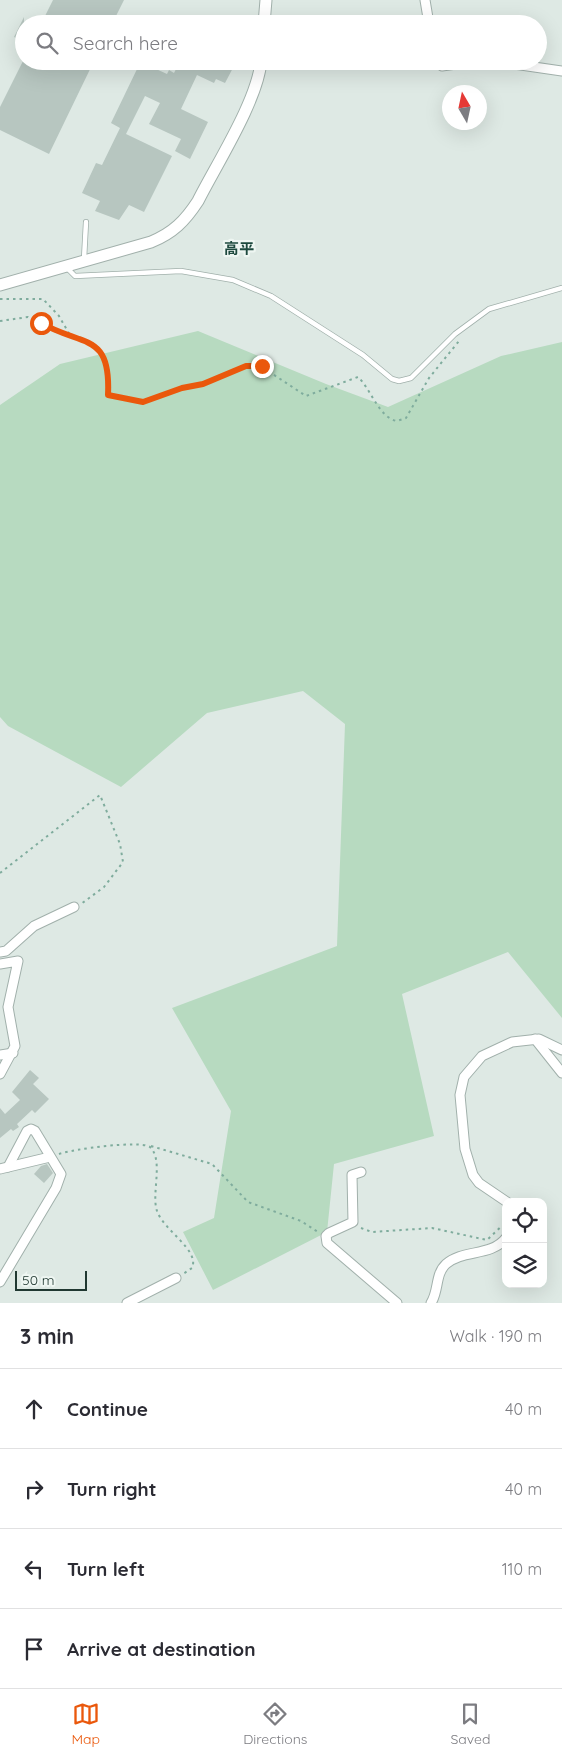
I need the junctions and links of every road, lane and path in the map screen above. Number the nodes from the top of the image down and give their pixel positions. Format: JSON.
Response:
{"nodes":[{"id":1,"x":266,"y":0,"type":"edge"},
{"id":2,"x":426,"y":0,"type":"edge"},
{"id":3,"x":265,"y":15,"type":"edge"},
{"id":4,"x":428,"y":15,"type":"edge"},
{"id":5,"x":547,"y":69,"type":"edge"},
{"id":6,"x":259,"y":70,"type":"edge"},
{"id":7,"x":562,"y":71,"type":"edge"},
{"id":8,"x":86,"y":222,"type":"dead end"},
{"id":9,"x":84,"y":260,"type":"junction"},
{"id":10,"x":64,"y":266,"type":"junction"},
{"id":11,"x":0,"y":285,"type":"edge"},
{"id":12,"x":562,"y":288,"type":"edge"},
{"id":13,"x":0,"y":299,"type":"edge"},
{"id":14,"x":0,"y":321,"type":"edge"},
{"id":15,"x":459,"y":331,"type":"junction"},
{"id":16,"x":71,"y":337,"type":"junction"},
{"id":17,"x":0,"y":873,"type":"edge"},
{"id":18,"x":74,"y":907,"type":"joint"},
{"id":19,"x":0,"y":952,"type":"edge"},
{"id":20,"x":0,"y":964,"type":"edge"},
{"id":21,"x":4,"y":1007,"type":"edge"},
{"id":22,"x":535,"y":1039,"type":"junction"},
{"id":23,"x":562,"y":1050,"type":"edge"},
{"id":24,"x":13,"y":1053,"type":"junction"},
{"id":25,"x":0,"y":1055,"type":"edge"},
{"id":26,"x":562,"y":1073,"type":"edge"},
{"id":27,"x":0,"y":1074,"type":"edge"},
{"id":28,"x":150,"y":1146,"type":"junction"},
{"id":29,"x":50,"y":1157,"type":"junction"},
{"id":30,"x":4,"y":1168,"type":"edge"},
{"id":31,"x":361,"y":1172,"type":"dead end"},
{"id":32,"x":502,"y":1199,"type":"edge"},
{"id":33,"x":353,"y":1222,"type":"junction"},
{"id":34,"x":502,"y":1226,"type":"edge"},
{"id":35,"x":326,"y":1238,"type":"junction"},
{"id":36,"x":502,"y":1242,"type":"edge"},
{"id":37,"x":176,"y":1278,"type":"joint"},
{"id":38,"x":0,"y":1282,"type":"edge"},
{"id":39,"x":127,"y":1303,"type":"edge"},
{"id":40,"x":397,"y":1303,"type":"edge"},
{"id":41,"x":431,"y":1303,"type":"edge"}],
"edges":[{"from":1,"to":3,"type":"street"},
{"from":2,"to":4,"type":"street"},
{"from":5,"to":7,"type":"street"},
{"from":6,"to":9,"type":"street"},
{"from":8,"to":9,"type":"lane"},
{"from":9,"to":10,"type":"street"},
{"from":10,"to":11,"type":"street"},
{"from":10,"to":15,"type":"lane"},
{"from":12,"to":15,"type":"lane"},
{"from":13,"to":16,"type":"path"},
{"from":14,"to":16,"type":"path"},
{"from":15,"to":16,"type":"path"},
{"from":17,"to":18,"type":"path"},
{"from":18,"to":19,"type":"street"},
{"from":20,"to":21,"type":"street"},
{"from":21,"to":24,"type":"street"},
{"from":22,"to":23,"type":"street"},
{"from":22,"to":26,"type":"street"},
{"from":22,"to":32,"type":"street"},
{"from":24,"to":25,"type":"street"},
{"from":24,"to":27,"type":"street"},
{"from":28,"to":29,"type":"path"},
{"from":28,"to":35,"type":"path"},
{"from":28,"to":37,"type":"path"},
{"from":29,"to":30,"type":"street"},
{"from":29,"to":30,"type":"street"},
{"from":29,"to":38,"type":"street"},
{"from":31,"to":33,"type":"street"},
{"from":33,"to":34,"type":"path"},
{"from":33,"to":35,"type":"street"},
{"from":35,"to":40,"type":"street"},
{"from":36,"to":41,"type":"street"},
{"from":37,"to":39,"type":"street"}]}
